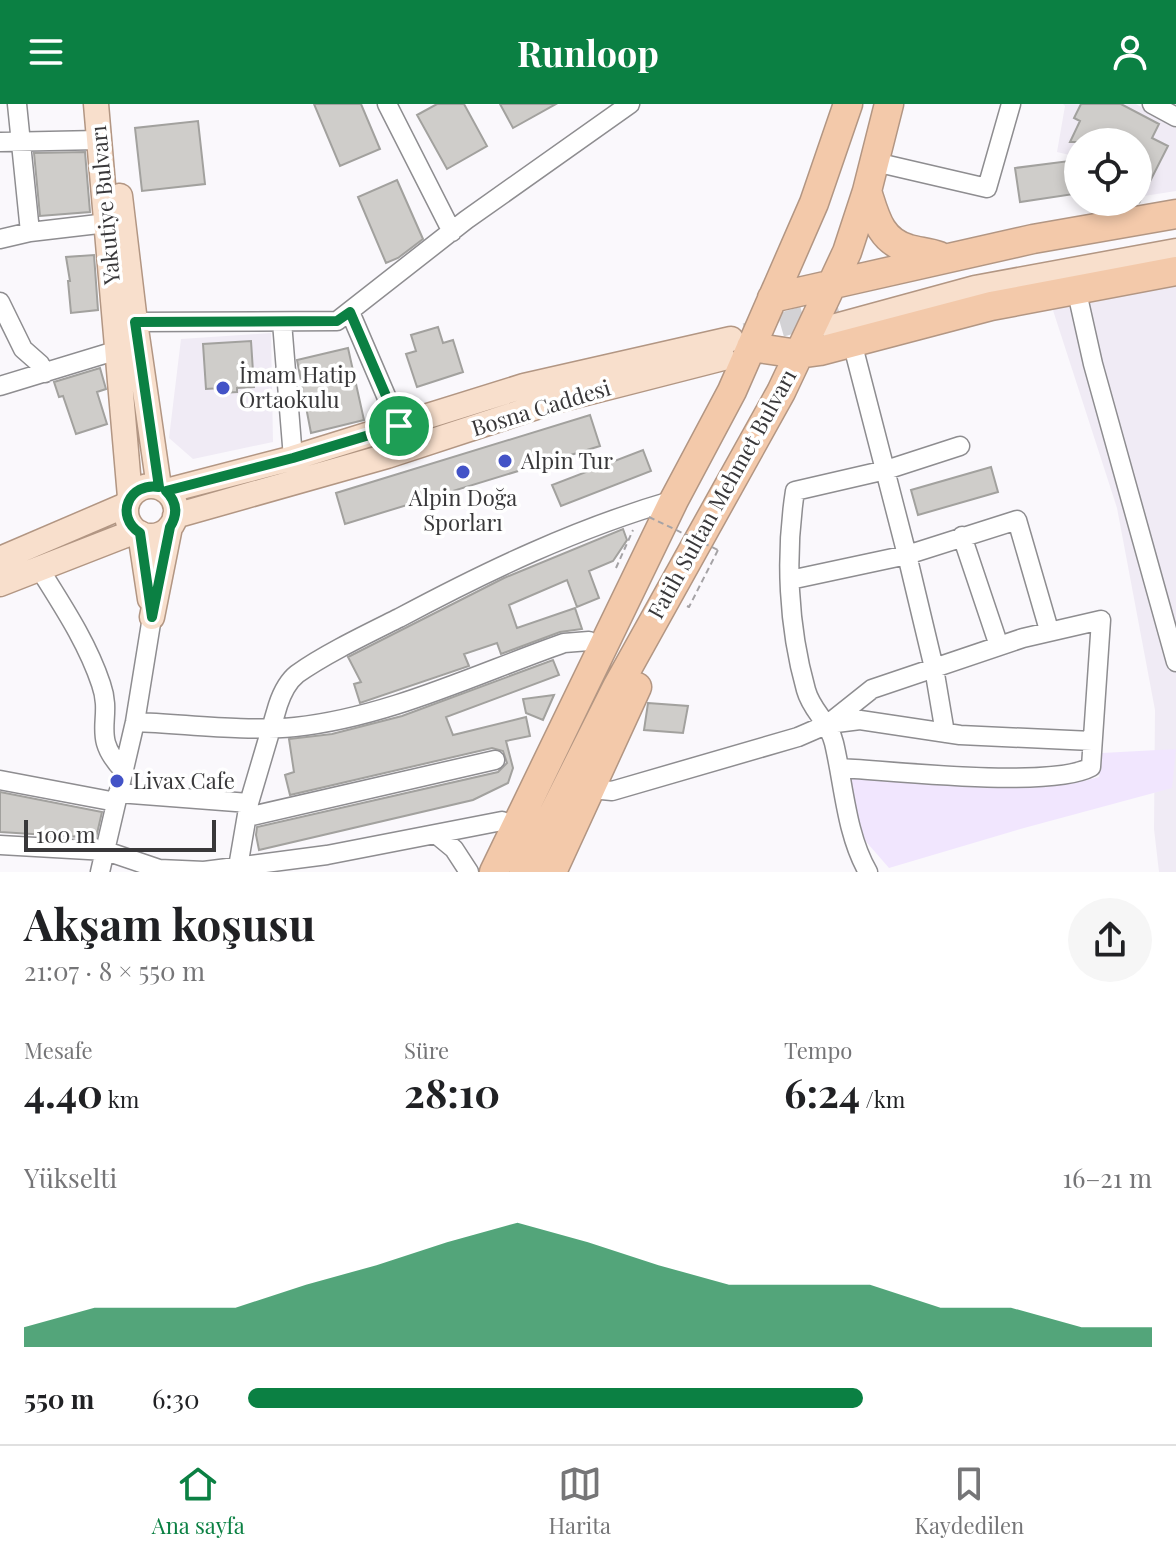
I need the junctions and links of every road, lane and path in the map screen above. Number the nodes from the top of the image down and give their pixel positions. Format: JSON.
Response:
{"nodes":[{"id":1,"x":17,"y":104,"type":"edge"},
{"id":2,"x":96,"y":104,"type":"edge"},
{"id":3,"x":110,"y":104,"type":"edge"},
{"id":4,"x":408,"y":104,"type":"edge"},
{"id":5,"x":630,"y":104,"type":"edge"},
{"id":6,"x":848,"y":104,"type":"edge"},
{"id":7,"x":889,"y":104,"type":"edge"},
{"id":8,"x":1011,"y":104,"type":"edge"},
{"id":9,"x":1152,"y":104,"type":"edge"},
{"id":10,"x":389,"y":109,"type":"edge"},
{"id":11,"x":1176,"y":117,"type":"edge"},
{"id":12,"x":99,"y":140,"type":"junction"},
{"id":13,"x":0,"y":142,"type":"edge"},
{"id":14,"x":20,"y":143,"type":"junction"},
{"id":15,"x":875,"y":162,"type":"junction"},
{"id":16,"x":867,"y":191,"type":"junction"},
{"id":17,"x":1176,"y":214,"type":"edge"},
{"id":18,"x":107,"y":223,"type":"junction"},
{"id":19,"x":30,"y":232,"type":"junction"},
{"id":20,"x":452,"y":232,"type":"junction"},
{"id":21,"x":1176,"y":235,"type":"edge"},
{"id":22,"x":0,"y":239,"type":"edge"},
{"id":23,"x":1176,"y":251,"type":"edge"},
{"id":24,"x":944,"y":258,"type":"junction"},
{"id":25,"x":1176,"y":271,"type":"edge"},
{"id":26,"x":1076,"y":288,"type":"junction"},
{"id":27,"x":772,"y":298,"type":"junction"},
{"id":28,"x":0,"y":302,"type":"edge"},
{"id":29,"x":350,"y":312,"type":"junction"},
{"id":30,"x":840,"y":315,"type":"junction"},
{"id":31,"x":135,"y":322,"type":"junction"},
{"id":32,"x":282,"y":322,"type":"junction"},
{"id":33,"x":735,"y":348,"type":"junction"},
{"id":34,"x":118,"y":350,"type":"junction"},
{"id":35,"x":798,"y":354,"type":"junction"},
{"id":36,"x":45,"y":373,"type":"junction"},
{"id":37,"x":0,"y":386,"type":"edge"},
{"id":38,"x":399,"y":426,"type":"junction"},
{"id":39,"x":960,"y":446,"type":"dead end"},
{"id":40,"x":293,"y":458,"type":"junction"},
{"id":41,"x":886,"y":470,"type":"junction"},
{"id":42,"x":163,"y":489,"type":"junction"},
{"id":43,"x":128,"y":501,"type":"junction"},
{"id":44,"x":659,"y":508,"type":"junction"},
{"id":45,"x":173,"y":522,"type":"junction"},
{"id":46,"x":138,"y":532,"type":"junction"},
{"id":47,"x":962,"y":536,"type":"junction"},
{"id":48,"x":907,"y":555,"type":"junction"},
{"id":49,"x":0,"y":559,"type":"edge"},
{"id":50,"x":688,"y":559,"type":"junction"},
{"id":51,"x":39,"y":568,"type":"junction"},
{"id":52,"x":621,"y":575,"type":"junction"},
{"id":53,"x":790,"y":580,"type":"junction"},
{"id":54,"x":0,"y":584,"type":"edge"},
{"id":55,"x":689,"y":607,"type":"dead end"},
{"id":56,"x":152,"y":617,"type":"junction"},
{"id":57,"x":1049,"y":630,"type":"junction"},
{"id":58,"x":589,"y":641,"type":"junction"},
{"id":59,"x":999,"y":646,"type":"junction"},
{"id":60,"x":1176,"y":662,"type":"edge"},
{"id":61,"x":934,"y":668,"type":"junction"},
{"id":62,"x":135,"y":722,"type":"junction"},
{"id":63,"x":828,"y":724,"type":"junction"},
{"id":64,"x":273,"y":728,"type":"junction"},
{"id":65,"x":945,"y":733,"type":"junction"},
{"id":66,"x":1092,"y":741,"type":"junction"},
{"id":67,"x":495,"y":760,"type":"dead end"},
{"id":68,"x":840,"y":768,"type":"junction"},
{"id":69,"x":124,"y":771,"type":"junction"},
{"id":70,"x":0,"y":780,"type":"edge"},
{"id":71,"x":591,"y":789,"type":"junction"},
{"id":72,"x":117,"y":797,"type":"junction"},
{"id":73,"x":248,"y":810,"type":"junction"},
{"id":74,"x":502,"y":821,"type":"junction"},
{"id":75,"x":437,"y":835,"type":"junction"},
{"id":76,"x":0,"y":845,"type":"edge"},
{"id":77,"x":106,"y":851,"type":"junction"},
{"id":78,"x":238,"y":867,"type":"junction"},
{"id":79,"x":100,"y":872,"type":"edge"},
{"id":80,"x":194,"y":872,"type":"edge"},
{"id":81,"x":469,"y":872,"type":"edge"},
{"id":82,"x":477,"y":872,"type":"edge"},
{"id":83,"x":494,"y":872,"type":"edge"},
{"id":84,"x":524,"y":872,"type":"edge"},
{"id":85,"x":552,"y":872,"type":"edge"},
{"id":86,"x":868,"y":872,"type":"edge"}],
"edges":[{"from":1,"to":14,"type":"street"},
{"from":2,"to":12,"type":"main road","name":"Yakutiye Bulvarı"},
{"from":3,"to":31,"type":"main road","name":"Yakutiye Bulvarı"},
{"from":4,"to":10,"type":"street"},
{"from":5,"to":20,"type":"street"},
{"from":6,"to":27,"type":"highway","name":"Fatih Sultan Mehmet Bulvarı"},
{"from":7,"to":15,"type":"highway","name":"Fatih Sultan Mehmet Bulvarı"},
{"from":8,"to":15,"type":"street"},
{"from":9,"to":11,"type":"street"},
{"from":10,"to":20,"type":"street"},
{"from":12,"to":14,"type":"street"},
{"from":12,"to":18,"type":"main road","name":"Yakutiye Bulvarı"},
{"from":13,"to":14,"type":"street"},
{"from":14,"to":19,"type":"street"},
{"from":15,"to":16,"type":"highway","name":"Fatih Sultan Mehmet Bulvarı"},
{"from":16,"to":24,"type":"highway"},
{"from":16,"to":30,"type":"highway","name":"Fatih Sultan Mehmet Bulvarı"},
{"from":17,"to":24,"type":"highway"},
{"from":18,"to":19,"type":"street"},
{"from":18,"to":34,"type":"main road","name":"Yakutiye Bulvarı"},
{"from":19,"to":22,"type":"street"},
{"from":20,"to":29,"type":"street"},
{"from":21,"to":30,"type":"main road"},
{"from":23,"to":30,"type":"main road"},
{"from":24,"to":30,"type":"highway"},
{"from":25,"to":26,"type":"highway"},
{"from":26,"to":30,"type":"highway"},
{"from":26,"to":60,"type":"street"},
{"from":27,"to":30,"type":"highway"},
{"from":27,"to":33,"type":"highway","name":"Fatih Sultan Mehmet Bulvarı"},
{"from":28,"to":36,"type":"street"},
{"from":29,"to":32,"type":"street"},
{"from":29,"to":38,"type":"street"},
{"from":30,"to":35,"type":"highway","name":"Fatih Sultan Mehmet Bulvarı"},
{"from":30,"to":35,"type":"highway"},
{"from":30,"to":41,"type":"street"},
{"from":31,"to":32,"type":"street"},
{"from":31,"to":42,"type":"main road","name":"Yakutiye Bulvarı"},
{"from":32,"to":40,"type":"street"},
{"from":33,"to":35,"type":"highway"},
{"from":33,"to":38,"type":"main road"},
{"from":33,"to":44,"type":"highway","name":"Fatih Sultan Mehmet Bulvarı"},
{"from":33,"to":45,"type":"main road","name":"Bosna Caddesi"},
{"from":34,"to":36,"type":"street"},
{"from":34,"to":43,"type":"main road","name":"Yakutiye Bulvarı"},
{"from":35,"to":50,"type":"highway","name":"Fatih Sultan Mehmet Bulvarı"},
{"from":36,"to":37,"type":"street"},
{"from":38,"to":40,"type":"main road"},
{"from":39,"to":41,"type":"street"},
{"from":40,"to":42,"type":"main road"},
{"from":41,"to":48,"type":"street"},
{"from":41,"to":53,"type":"street"},
{"from":42,"to":43,"type":"main road"},
{"from":42,"to":45,"type":"main road"},
{"from":43,"to":46,"type":"main road"},
{"from":43,"to":49,"type":"main road"},
{"from":44,"to":52,"type":"highway"},
{"from":44,"to":52,"type":"path"},
{"from":44,"to":55,"type":"path","bridge":true},
{"from":44,"to":64,"type":"street"},
{"from":44,"to":83,"type":"highway","name":"Fatih Sultan Mehmet Bulvarı"},
{"from":45,"to":46,"type":"main road"},
{"from":45,"to":56,"type":"main road"},
{"from":46,"to":51,"type":"main road"},
{"from":46,"to":56,"type":"main road"},
{"from":47,"to":48,"type":"street"},
{"from":47,"to":57,"type":"street"},
{"from":47,"to":59,"type":"street"},
{"from":48,"to":53,"type":"street"},
{"from":48,"to":61,"type":"street"},
{"from":50,"to":71,"type":"highway"},
{"from":50,"to":84,"type":"highway","name":"Fatih Sultan Mehmet Bulvarı"},
{"from":51,"to":54,"type":"main road"},
{"from":51,"to":69,"type":"street"},
{"from":52,"to":58,"type":"highway"},
{"from":53,"to":63,"type":"street"},
{"from":56,"to":62,"type":"street"},
{"from":57,"to":59,"type":"street"},
{"from":57,"to":66,"type":"street"},
{"from":58,"to":64,"type":"street"},
{"from":58,"to":74,"type":"highway"},
{"from":59,"to":61,"type":"street"},
{"from":61,"to":63,"type":"street"},
{"from":61,"to":65,"type":"street"},
{"from":62,"to":64,"type":"street"},
{"from":62,"to":69,"type":"street"},
{"from":63,"to":65,"type":"street"},
{"from":63,"to":68,"type":"street"},
{"from":63,"to":71,"type":"street"},
{"from":64,"to":73,"type":"street"},
{"from":65,"to":66,"type":"street"},
{"from":66,"to":68,"type":"street"},
{"from":67,"to":73,"type":"street"},
{"from":68,"to":86,"type":"street"},
{"from":69,"to":72,"type":"street"},
{"from":70,"to":72,"type":"street"},
{"from":71,"to":85,"type":"highway"},
{"from":72,"to":73,"type":"street"},
{"from":72,"to":77,"type":"street"},
{"from":73,"to":78,"type":"street"},
{"from":74,"to":75,"type":"street"},
{"from":74,"to":82,"type":"highway"},
{"from":75,"to":78,"type":"street"},
{"from":75,"to":81,"type":"street"},
{"from":76,"to":77,"type":"street"},
{"from":77,"to":79,"type":"street"},
{"from":77,"to":80,"type":"street"},
{"from":78,"to":80,"type":"street"}]}
